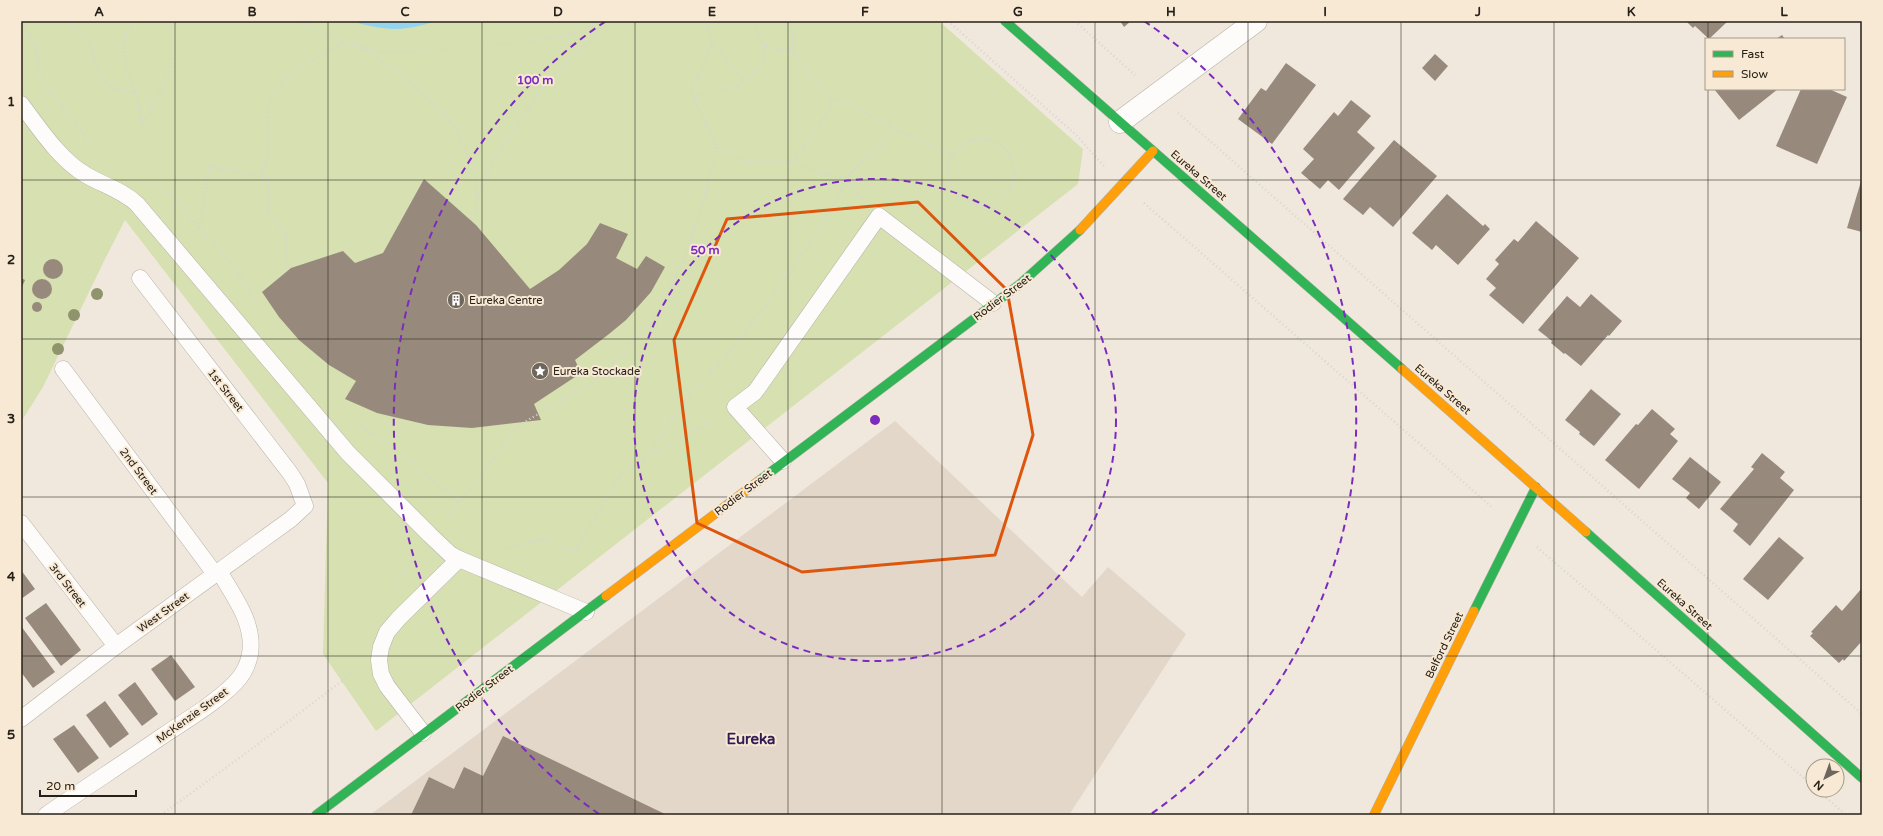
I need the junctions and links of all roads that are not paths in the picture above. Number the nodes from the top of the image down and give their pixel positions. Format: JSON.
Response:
{"nodes":[{"id":1,"x":1005,"y":21,"type":"edge"},
{"id":2,"x":1256,"y":21,"type":"edge"},
{"id":3,"x":21,"y":104,"type":"edge"},
{"id":4,"x":1120,"y":122,"type":"junction"},
{"id":5,"x":1153,"y":151,"type":"junction"},
{"id":6,"x":140,"y":278,"type":"dead end"},
{"id":7,"x":994,"y":303,"type":"junction"},
{"id":8,"x":62,"y":369,"type":"dead end"},
{"id":9,"x":784,"y":461,"type":"junction"},
{"id":10,"x":1536,"y":487,"type":"junction"},
{"id":11,"x":305,"y":506,"type":"joint"},
{"id":12,"x":21,"y":523,"type":"edge"},
{"id":13,"x":459,"y":558,"type":"junction"},
{"id":14,"x":217,"y":573,"type":"junction"},
{"id":15,"x":586,"y":612,"type":"junction"},
{"id":16,"x":116,"y":646,"type":"junction"},
{"id":17,"x":21,"y":719,"type":"edge"},
{"id":18,"x":423,"y":733,"type":"junction"},
{"id":19,"x":1862,"y":778,"type":"edge"},
{"id":20,"x":46,"y":815,"type":"edge"},
{"id":21,"x":316,"y":815,"type":"edge"},
{"id":22,"x":1374,"y":815,"type":"edge"}],
"edges":[{"from":1,"to":4,"type":"street","name":"Eureka Street"},
{"from":2,"to":4,"type":"street"},
{"from":3,"to":13,"type":"lane"},
{"from":4,"to":5,"type":"street","name":"Eureka Street"},
{"from":5,"to":7,"type":"street","name":"Rodier Street"},
{"from":5,"to":10,"type":"street","name":"Eureka Street"},
{"from":6,"to":11,"type":"lane","name":"1st Street"},
{"from":7,"to":9,"type":"street","name":"Rodier Street"},
{"from":7,"to":9,"type":"lane"},
{"from":8,"to":14,"type":"lane","name":"2nd Street"},
{"from":9,"to":15,"type":"street","name":"Rodier Street"},
{"from":10,"to":19,"type":"street","name":"Eureka Street"},
{"from":10,"to":22,"type":"street","name":"Belford Street"},
{"from":11,"to":14,"type":"lane","name":"West Street"},
{"from":12,"to":16,"type":"lane","name":"3rd Street"},
{"from":13,"to":15,"type":"lane"},
{"from":13,"to":18,"type":"lane"},
{"from":14,"to":16,"type":"lane","name":"West Street"},
{"from":14,"to":20,"type":"lane","name":"McKenzie Street"},
{"from":15,"to":18,"type":"street","name":"Rodier Street"},
{"from":16,"to":17,"type":"lane","name":"West Street"},
{"from":18,"to":21,"type":"street","name":"Rodier Street"}]}
